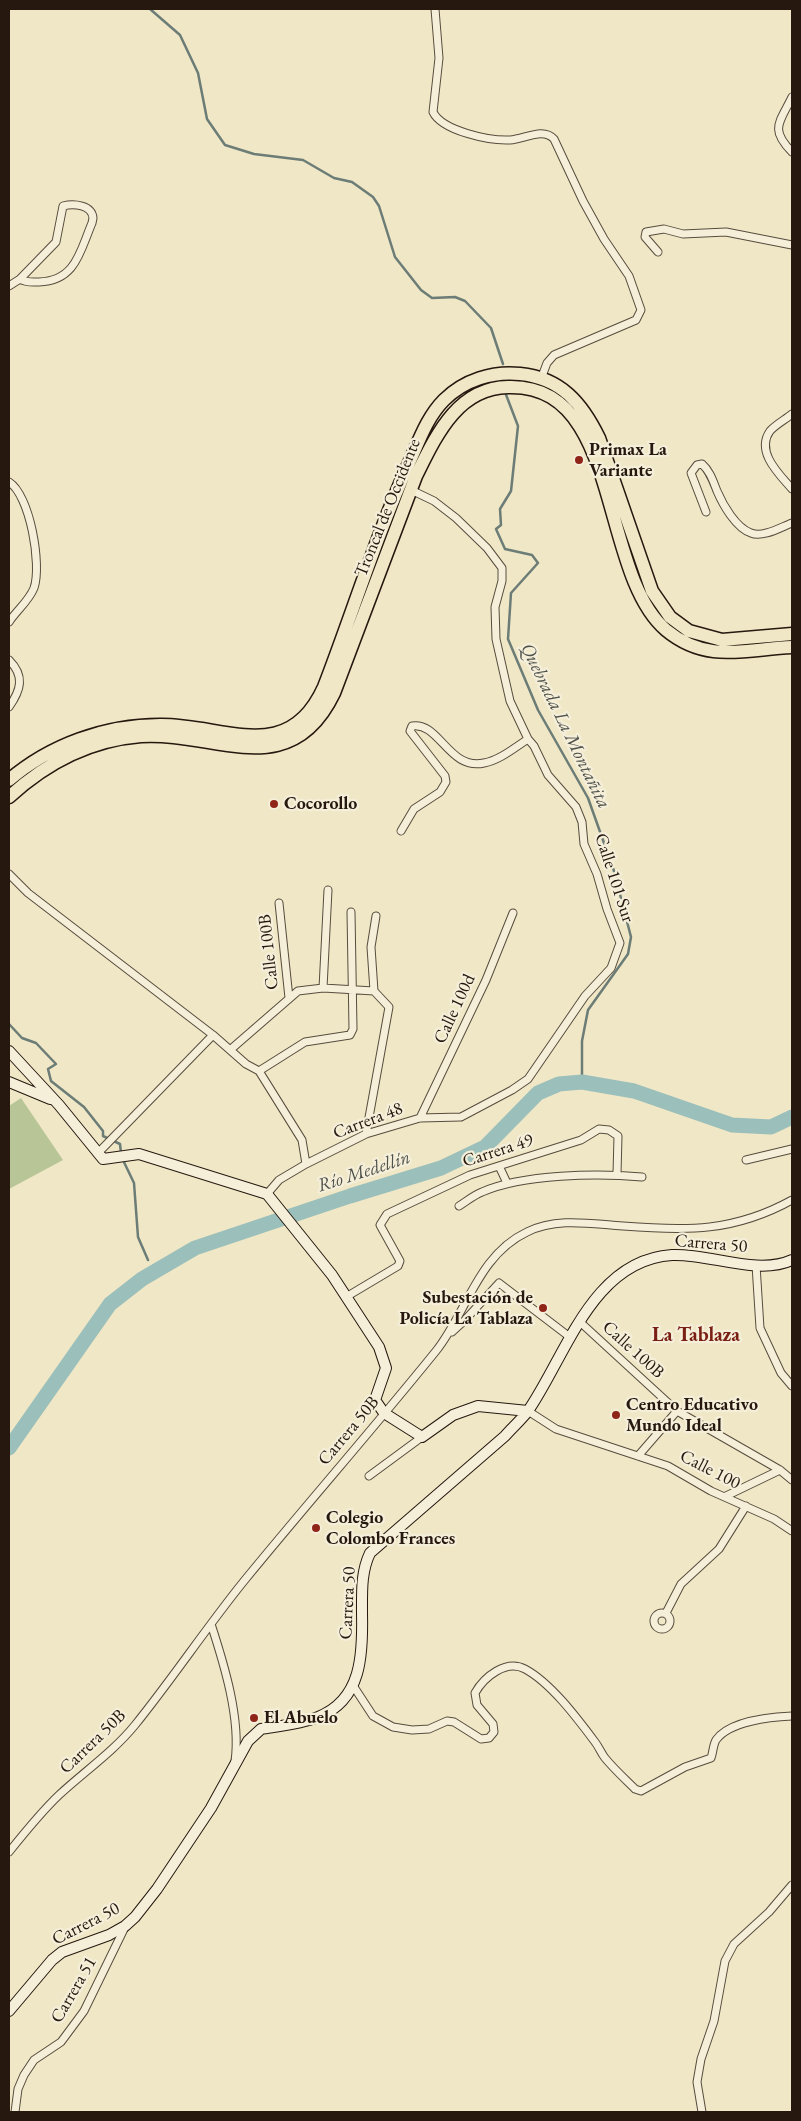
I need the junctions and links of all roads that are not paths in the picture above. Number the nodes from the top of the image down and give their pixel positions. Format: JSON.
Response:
{"nodes":[{"id":1,"x":435,"y":9,"type":"edge"},
{"id":2,"x":792,"y":97,"type":"edge"},
{"id":3,"x":792,"y":152,"type":"edge"},
{"id":4,"x":792,"y":245,"type":"edge"},
{"id":5,"x":658,"y":252,"type":"dead end"},
{"id":6,"x":20,"y":279,"type":"junction"},
{"id":7,"x":9,"y":286,"type":"edge"},
{"id":8,"x":541,"y":379,"type":"junction"},
{"id":9,"x":792,"y":414,"type":"edge"},
{"id":10,"x":9,"y":482,"type":"edge"},
{"id":11,"x":792,"y":489,"type":"edge"},
{"id":12,"x":411,"y":490,"type":"junction"},
{"id":13,"x":706,"y":512,"type":"dead end"},
{"id":14,"x":792,"y":523,"type":"edge"},
{"id":15,"x":9,"y":622,"type":"edge"},
{"id":16,"x":792,"y":634,"type":"edge"},
{"id":17,"x":792,"y":647,"type":"edge"},
{"id":18,"x":9,"y":660,"type":"edge"},
{"id":19,"x":9,"y":707,"type":"edge"},
{"id":20,"x":528,"y":740,"type":"junction"},
{"id":21,"x":9,"y":780,"type":"edge"},
{"id":22,"x":9,"y":797,"type":"edge"},
{"id":23,"x":401,"y":831,"type":"dead end"},
{"id":24,"x":9,"y":874,"type":"edge"},
{"id":25,"x":328,"y":890,"type":"dead end"},
{"id":26,"x":279,"y":903,"type":"dead end"},
{"id":27,"x":351,"y":912,"type":"dead end"},
{"id":28,"x":513,"y":913,"type":"dead end"},
{"id":29,"x":376,"y":916,"type":"dead end"},
{"id":30,"x":620,"y":943,"type":"joint"},
{"id":31,"x":323,"y":988,"type":"junction"},
{"id":32,"x":351,"y":989,"type":"junction"},
{"id":33,"x":374,"y":991,"type":"junction"},
{"id":34,"x":289,"y":998,"type":"junction"},
{"id":35,"x":213,"y":1035,"type":"junction"},
{"id":36,"x":230,"y":1050,"type":"junction"},
{"id":37,"x":9,"y":1051,"type":"edge"},
{"id":38,"x":259,"y":1071,"type":"junction"},
{"id":39,"x":9,"y":1082,"type":"edge"},
{"id":40,"x":59,"y":1105,"type":"junction"},
{"id":41,"x":420,"y":1118,"type":"junction"},
{"id":42,"x":366,"y":1134,"type":"junction"},
{"id":43,"x":792,"y":1148,"type":"edge"},
{"id":44,"x":101,"y":1149,"type":"junction"},
{"id":45,"x":746,"y":1160,"type":"dead end"},
{"id":46,"x":306,"y":1164,"type":"junction"},
{"id":47,"x":499,"y":1166,"type":"junction"},
{"id":48,"x":617,"y":1174,"type":"junction"},
{"id":49,"x":642,"y":1177,"type":"dead end"},
{"id":50,"x":507,"y":1183,"type":"junction"},
{"id":51,"x":266,"y":1194,"type":"junction"},
{"id":52,"x":792,"y":1200,"type":"edge"},
{"id":53,"x":459,"y":1206,"type":"dead end"},
{"id":54,"x":792,"y":1260,"type":"edge"},
{"id":55,"x":756,"y":1265,"type":"junction"},
{"id":56,"x":346,"y":1297,"type":"junction"},
{"id":57,"x":580,"y":1322,"type":"junction"},
{"id":58,"x":449,"y":1333,"type":"junction"},
{"id":59,"x":571,"y":1338,"type":"junction"},
{"id":60,"x":792,"y":1386,"type":"edge"},
{"id":61,"x":528,"y":1411,"type":"junction"},
{"id":62,"x":677,"y":1411,"type":"junction"},
{"id":63,"x":384,"y":1413,"type":"junction"},
{"id":64,"x":422,"y":1437,"type":"junction"},
{"id":65,"x":638,"y":1456,"type":"junction"},
{"id":66,"x":780,"y":1470,"type":"junction"},
{"id":67,"x":369,"y":1476,"type":"dead end"},
{"id":68,"x":792,"y":1480,"type":"edge"},
{"id":69,"x":726,"y":1496,"type":"junction"},
{"id":70,"x":746,"y":1506,"type":"junction"},
{"id":71,"x":792,"y":1531,"type":"edge"},
{"id":72,"x":666,"y":1614,"type":"dead end"},
{"id":73,"x":212,"y":1624,"type":"junction"},
{"id":74,"x":354,"y":1687,"type":"junction"},
{"id":75,"x":792,"y":1716,"type":"edge"},
{"id":76,"x":234,"y":1766,"type":"junction"},
{"id":77,"x":9,"y":1852,"type":"edge"},
{"id":78,"x":792,"y":1885,"type":"edge"},
{"id":79,"x":125,"y":1926,"type":"junction"},
{"id":80,"x":9,"y":2011,"type":"edge"},
{"id":81,"x":15,"y":2112,"type":"edge"},
{"id":82,"x":702,"y":2112,"type":"edge"}],
"edges":[{"from":1,"to":8,"type":"street"},
{"from":2,"to":3,"type":"street"},
{"from":4,"to":5,"type":"street"},
{"from":6,"to":6,"type":"street"},
{"from":6,"to":7,"type":"street"},
{"from":8,"to":16,"type":"highway","name":"Troncal de Occidente"},
{"from":8,"to":21,"type":"highway","name":"Troncal de Occidente"},
{"from":9,"to":11,"type":"street"},
{"from":10,"to":15,"type":"street"},
{"from":12,"to":17,"type":"highway","name":"Troncal de Occidente"},
{"from":12,"to":20,"type":"street"},
{"from":12,"to":22,"type":"highway","name":"Troncal de Occidente"},
{"from":13,"to":14,"type":"street"},
{"from":18,"to":19,"type":"street"},
{"from":20,"to":23,"type":"street"},
{"from":20,"to":30,"type":"street","name":"Calle 101 Sur"},
{"from":24,"to":35,"type":"street"},
{"from":25,"to":31,"type":"street"},
{"from":26,"to":34,"type":"street","name":"Calle 100B"},
{"from":27,"to":32,"type":"street"},
{"from":28,"to":41,"type":"street","name":"Calle 100d"},
{"from":29,"to":33,"type":"street"},
{"from":30,"to":41,"type":"street","name":"Carrera 48"},
{"from":31,"to":32,"type":"street"},
{"from":31,"to":34,"type":"street"},
{"from":32,"to":33,"type":"street"},
{"from":32,"to":38,"type":"street"},
{"from":33,"to":42,"type":"street"},
{"from":34,"to":36,"type":"street"},
{"from":35,"to":36,"type":"street"},
{"from":35,"to":44,"type":"street"},
{"from":36,"to":38,"type":"street"},
{"from":37,"to":40,"type":"main road"},
{"from":38,"to":46,"type":"street"},
{"from":39,"to":40,"type":"main road"},
{"from":40,"to":44,"type":"main road"},
{"from":41,"to":42,"type":"street","name":"Carrera 48"},
{"from":42,"to":46,"type":"street","name":"Carrera 48"},
{"from":43,"to":45,"type":"street"},
{"from":44,"to":51,"type":"main road"},
{"from":46,"to":51,"type":"street","name":"Carrera 48"},
{"from":47,"to":48,"type":"street","name":"Carrera 49"},
{"from":47,"to":50,"type":"street"},
{"from":47,"to":56,"type":"street","name":"Carrera 49"},
{"from":48,"to":49,"type":"street","name":"Carrera 49"},
{"from":48,"to":50,"type":"street","name":"Carrera 49"},
{"from":50,"to":53,"type":"street","name":"Carrera 49"},
{"from":51,"to":56,"type":"main road"},
{"from":52,"to":58,"type":"street","name":"Carrera 50B"},
{"from":54,"to":55,"type":"main road","name":"Carrera 50"},
{"from":55,"to":57,"type":"main road","name":"Carrera 50"},
{"from":55,"to":60,"type":"street"},
{"from":56,"to":63,"type":"main road"},
{"from":57,"to":59,"type":"main road","name":"Carrera 50"},
{"from":57,"to":62,"type":"street","name":"Calle 100B"},
{"from":58,"to":59,"type":"street"},
{"from":58,"to":63,"type":"street","name":"Carrera 50B"},
{"from":59,"to":61,"type":"main road","name":"Carrera 50"},
{"from":61,"to":64,"type":"main road","name":"Calle 100"},
{"from":61,"to":65,"type":"street","name":"Calle 100"},
{"from":61,"to":74,"type":"main road","name":"Carrera 50"},
{"from":62,"to":65,"type":"street"},
{"from":62,"to":66,"type":"street","name":"Calle 100B"},
{"from":63,"to":64,"type":"main road"},
{"from":63,"to":73,"type":"street","name":"Carrera 50B"},
{"from":64,"to":67,"type":"street","name":"Calle 100"},
{"from":65,"to":69,"type":"street","name":"Calle 100"},
{"from":66,"to":68,"type":"street","name":"Calle 100B"},
{"from":66,"to":69,"type":"street"},
{"from":69,"to":70,"type":"street","name":"Calle 100"},
{"from":70,"to":71,"type":"street","name":"Calle 100"},
{"from":70,"to":72,"type":"street"},
{"from":73,"to":76,"type":"street"},
{"from":73,"to":77,"type":"street","name":"Carrera 50B"},
{"from":74,"to":75,"type":"street"},
{"from":74,"to":76,"type":"main road","name":"Carrera 50"},
{"from":76,"to":79,"type":"main road","name":"Carrera 50"},
{"from":78,"to":82,"type":"street"},
{"from":79,"to":80,"type":"main road","name":"Carrera 50"},
{"from":79,"to":81,"type":"street","name":"Carrera 51"}]}
